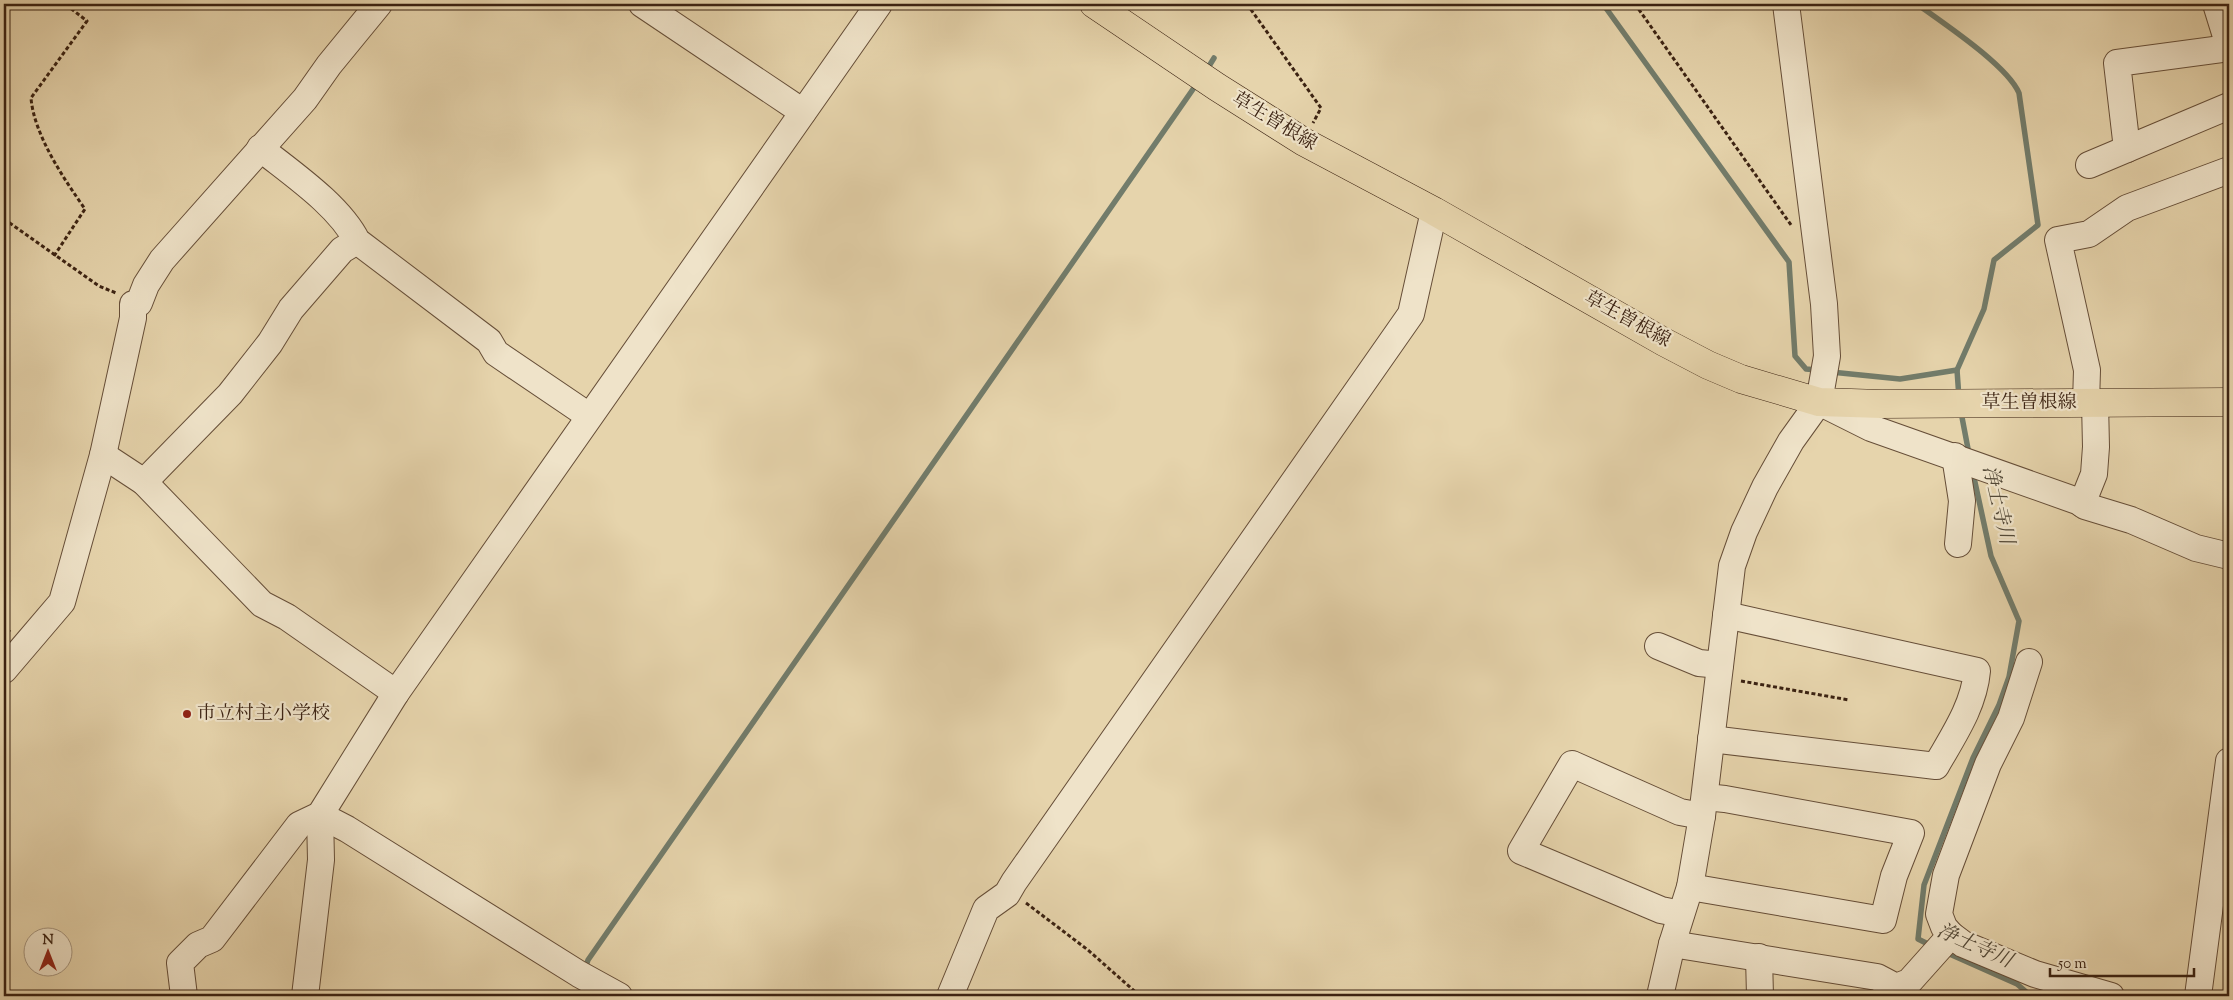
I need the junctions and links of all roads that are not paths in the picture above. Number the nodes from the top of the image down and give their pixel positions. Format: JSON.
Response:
{"nodes":[{"id":1,"x":379,"y":4,"type":"edge"},
{"id":2,"x":642,"y":4,"type":"edge"},
{"id":3,"x":879,"y":4,"type":"edge"},
{"id":4,"x":1094,"y":4,"type":"edge"},
{"id":5,"x":1786,"y":4,"type":"edge"},
{"id":6,"x":2216,"y":4,"type":"edge"},
{"id":7,"x":2229,"y":47,"type":"edge"},
{"id":8,"x":2229,"y":106,"type":"edge"},
{"id":9,"x":802,"y":112,"type":"junction"},
{"id":10,"x":260,"y":148,"type":"junction"},
{"id":11,"x":2127,"y":149,"type":"junction"},
{"id":12,"x":2089,"y":165,"type":"dead end"},
{"id":13,"x":2229,"y":170,"type":"edge"},
{"id":14,"x":1434,"y":211,"type":"junction"},
{"id":15,"x":357,"y":241,"type":"junction"},
{"id":16,"x":1819,"y":402,"type":"junction"},
{"id":17,"x":2229,"y":402,"type":"edge"},
{"id":18,"x":2090,"y":403,"type":"junction"},
{"id":19,"x":589,"y":416,"type":"junction"},
{"id":20,"x":103,"y":456,"type":"junction"},
{"id":21,"x":1957,"y":457,"type":"junction"},
{"id":22,"x":144,"y":482,"type":"junction"},
{"id":23,"x":2082,"y":504,"type":"junction"},
{"id":24,"x":1958,"y":544,"type":"dead end"},
{"id":25,"x":2229,"y":556,"type":"edge"},
{"id":26,"x":1726,"y":615,"type":"junction"},
{"id":27,"x":1658,"y":646,"type":"dead end"},
{"id":28,"x":2029,"y":662,"type":"dead end"},
{"id":29,"x":4,"y":670,"type":"edge"},
{"id":30,"x":1719,"y":671,"type":"junction"},
{"id":31,"x":396,"y":693,"type":"junction"},
{"id":32,"x":1710,"y":739,"type":"junction"},
{"id":33,"x":2229,"y":761,"type":"edge"},
{"id":34,"x":1704,"y":807,"type":"junction"},
{"id":35,"x":320,"y":815,"type":"junction"},
{"id":36,"x":1690,"y":886,"type":"junction"},
{"id":37,"x":1681,"y":914,"type":"junction"},
{"id":38,"x":1950,"y":936,"type":"junction"},
{"id":39,"x":1672,"y":944,"type":"junction"},
{"id":40,"x":1759,"y":957,"type":"junction"},
{"id":41,"x":591,"y":989,"type":"edge"},
{"id":42,"x":1896,"y":992,"type":"edge"},
{"id":43,"x":184,"y":996,"type":"edge"},
{"id":44,"x":304,"y":996,"type":"edge"},
{"id":45,"x":619,"y":996,"type":"edge"},
{"id":46,"x":950,"y":996,"type":"edge"},
{"id":47,"x":1660,"y":996,"type":"edge"},
{"id":48,"x":1760,"y":996,"type":"edge"},
{"id":49,"x":2111,"y":996,"type":"edge"},
{"id":50,"x":2198,"y":996,"type":"edge"}],
"edges":[{"from":1,"to":10,"type":"street"},
{"from":2,"to":9,"type":"street"},
{"from":3,"to":9,"type":"street"},
{"from":4,"to":14,"type":"main road","name":"草生曽根線"},
{"from":5,"to":16,"type":"street"},
{"from":6,"to":7,"type":"street"},
{"from":7,"to":11,"type":"street"},
{"from":8,"to":11,"type":"street"},
{"from":9,"to":19,"type":"street"},
{"from":10,"to":15,"type":"street"},
{"from":10,"to":20,"type":"street"},
{"from":11,"to":12,"type":"street"},
{"from":13,"to":18,"type":"street"},
{"from":14,"to":16,"type":"main road","name":"草生曽根線"},
{"from":14,"to":46,"type":"street"},
{"from":15,"to":19,"type":"street"},
{"from":15,"to":22,"type":"street"},
{"from":16,"to":18,"type":"main road","name":"草生曽根線"},
{"from":16,"to":21,"type":"street"},
{"from":16,"to":26,"type":"street"},
{"from":17,"to":18,"type":"main road","name":"草生曽根線"},
{"from":18,"to":23,"type":"street"},
{"from":19,"to":31,"type":"street"},
{"from":20,"to":22,"type":"street"},
{"from":20,"to":29,"type":"street"},
{"from":21,"to":23,"type":"street"},
{"from":21,"to":24,"type":"street"},
{"from":22,"to":31,"type":"street"},
{"from":23,"to":25,"type":"street"},
{"from":26,"to":30,"type":"street"},
{"from":26,"to":32,"type":"street"},
{"from":27,"to":30,"type":"street"},
{"from":28,"to":38,"type":"street"},
{"from":30,"to":32,"type":"street"},
{"from":31,"to":35,"type":"street"},
{"from":32,"to":34,"type":"street"},
{"from":33,"to":50,"type":"street"},
{"from":34,"to":36,"type":"street"},
{"from":34,"to":36,"type":"street"},
{"from":34,"to":37,"type":"street"},
{"from":35,"to":41,"type":"street"},
{"from":35,"to":43,"type":"street"},
{"from":35,"to":44,"type":"street"},
{"from":36,"to":37,"type":"street"},
{"from":37,"to":39,"type":"street"},
{"from":38,"to":42,"type":"street"},
{"from":38,"to":49,"type":"street"},
{"from":39,"to":40,"type":"street"},
{"from":39,"to":47,"type":"street"},
{"from":40,"to":42,"type":"street"},
{"from":40,"to":48,"type":"street"},
{"from":41,"to":45,"type":"street"}]}
